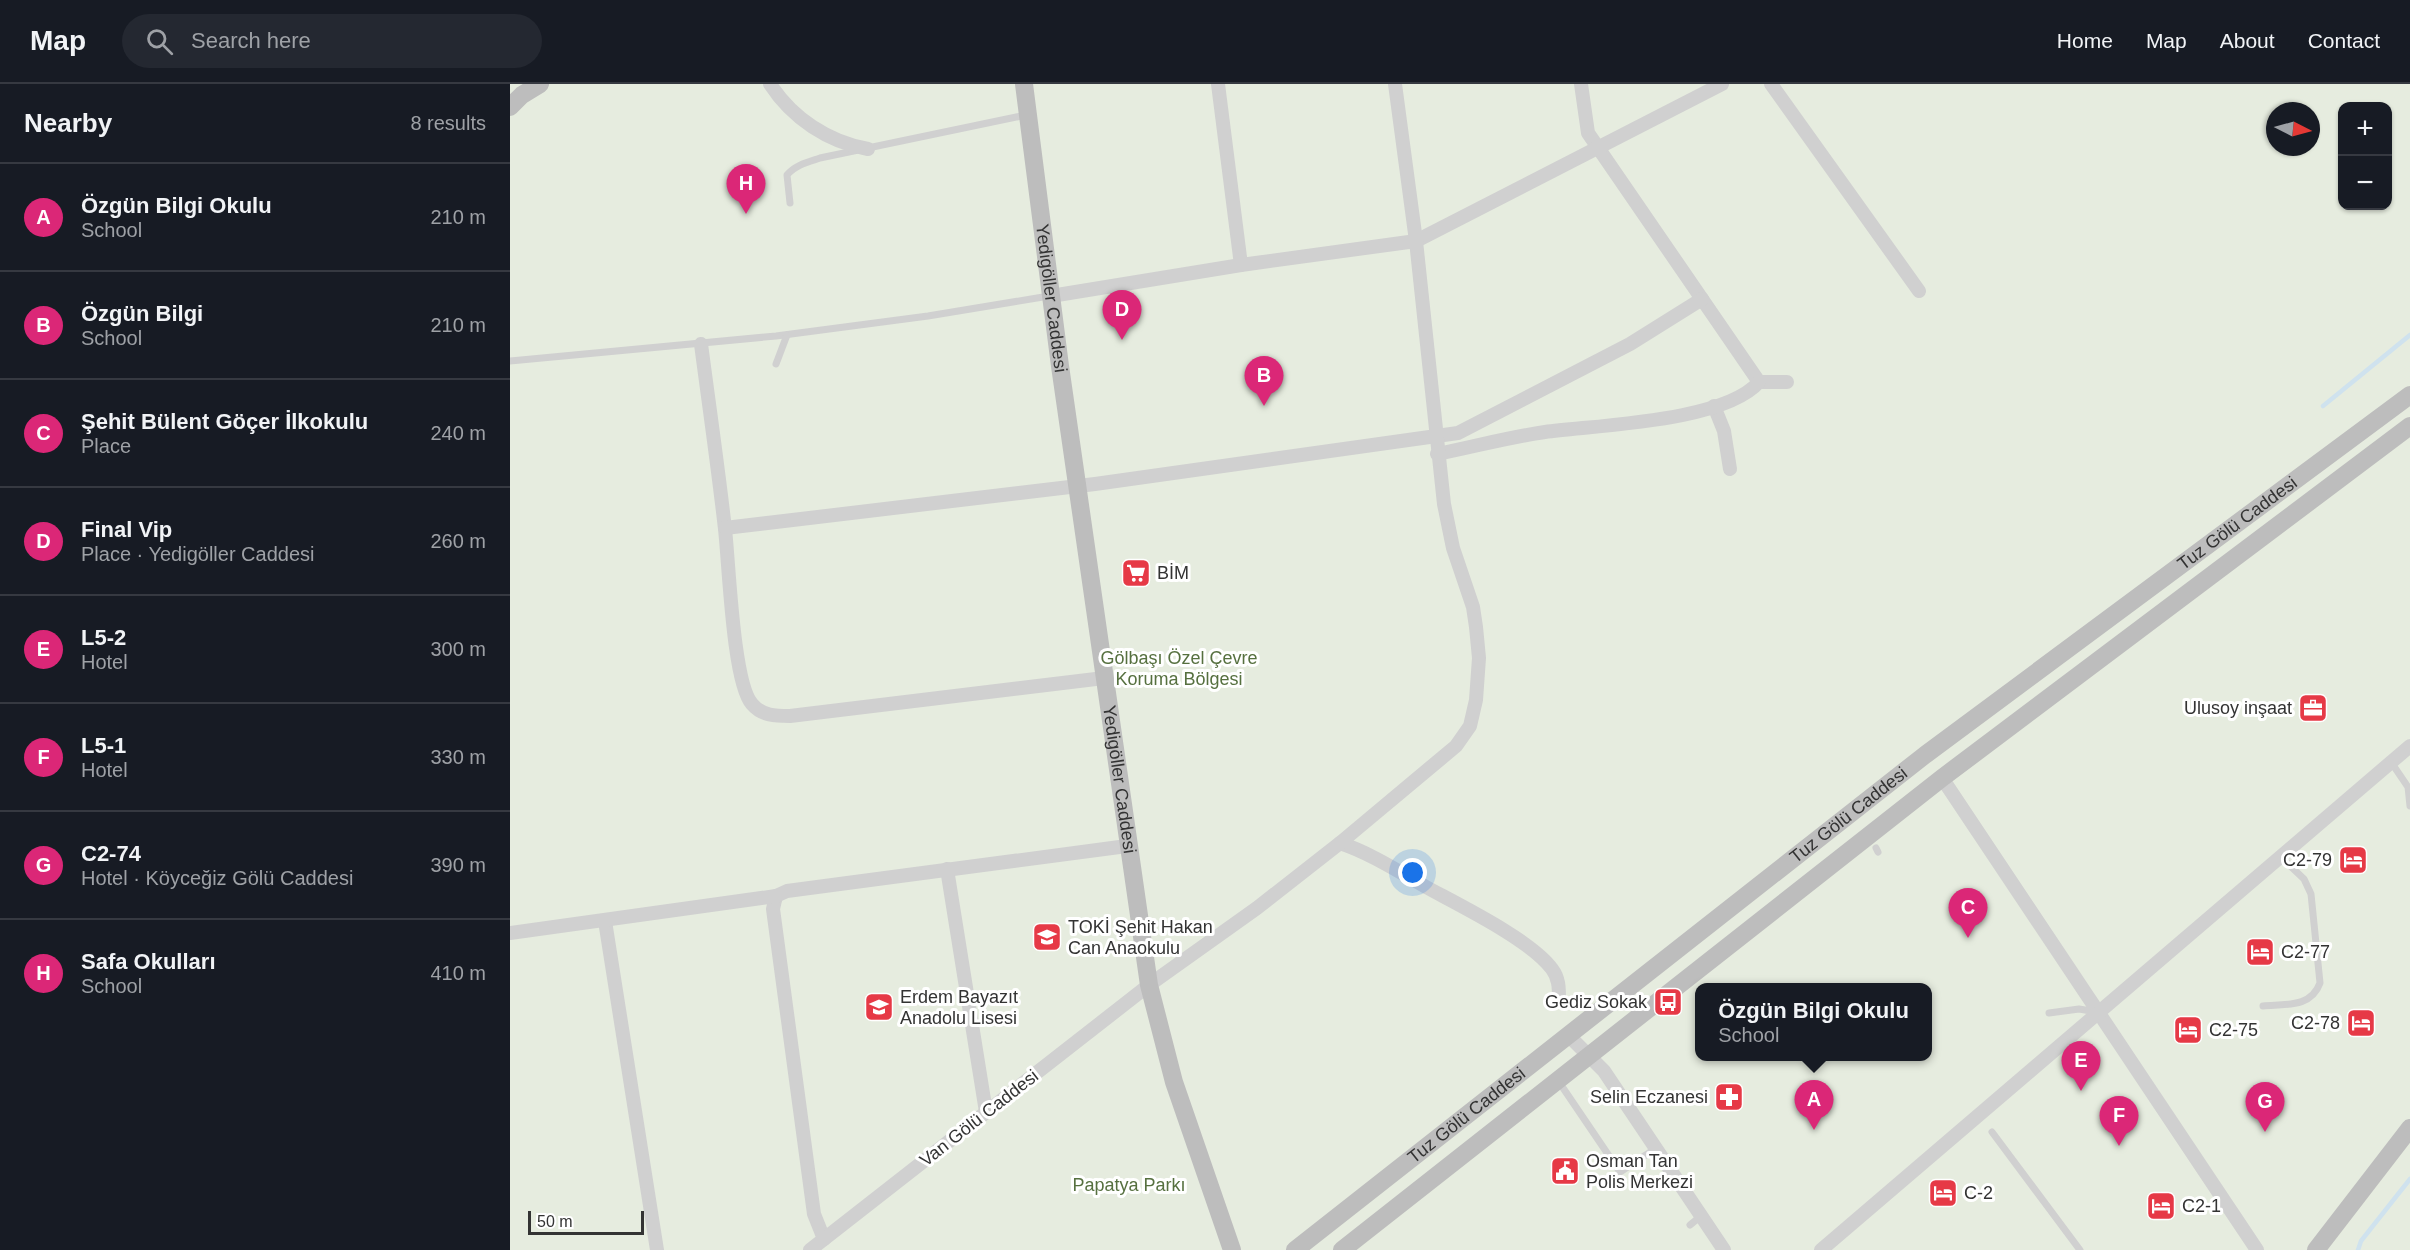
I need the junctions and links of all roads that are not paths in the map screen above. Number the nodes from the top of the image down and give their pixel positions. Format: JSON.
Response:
{"nodes":[{"id":1,"x":540,"y":84,"type":"edge"},
{"id":2,"x":770,"y":84,"type":"edge"},
{"id":3,"x":1024,"y":84,"type":"edge"},
{"id":4,"x":1218,"y":84,"type":"edge"},
{"id":5,"x":1395,"y":84,"type":"edge"},
{"id":6,"x":1581,"y":84,"type":"edge"},
{"id":7,"x":1722,"y":84,"type":"edge"},
{"id":8,"x":1771,"y":84,"type":"edge"},
{"id":9,"x":510,"y":107,"type":"edge"},
{"id":10,"x":1028,"y":115,"type":"junction"},
{"id":11,"x":1598,"y":148,"type":"junction"},
{"id":12,"x":868,"y":149,"type":"junction"},
{"id":13,"x":790,"y":203,"type":"dead end"},
{"id":14,"x":1416,"y":241,"type":"junction"},
{"id":15,"x":1241,"y":265,"type":"junction"},
{"id":16,"x":1919,"y":291,"type":"dead end"},
{"id":17,"x":1051,"y":296,"type":"junction"},
{"id":18,"x":1702,"y":299,"type":"junction"},
{"id":19,"x":787,"y":335,"type":"junction"},
{"id":20,"x":701,"y":344,"type":"junction"},
{"id":21,"x":510,"y":362,"type":"edge"},
{"id":22,"x":776,"y":364,"type":"dead end"},
{"id":23,"x":1759,"y":382,"type":"junction"},
{"id":24,"x":1787,"y":382,"type":"dead end"},
{"id":25,"x":2408,"y":402,"type":"edge"},
{"id":26,"x":1714,"y":406,"type":"junction"},
{"id":27,"x":2410,"y":426,"type":"edge"},
{"id":28,"x":1435,"y":437,"type":"junction"},
{"id":29,"x":1437,"y":454,"type":"junction"},
{"id":30,"x":1730,"y":469,"type":"dead end"},
{"id":31,"x":1077,"y":486,"type":"junction"},
{"id":32,"x":725,"y":528,"type":"junction"},
{"id":33,"x":1104,"y":678,"type":"junction"},
{"id":34,"x":2410,"y":746,"type":"edge"},
{"id":35,"x":2391,"y":762,"type":"junction"},
{"id":36,"x":1942,"y":778,"type":"junction"},
{"id":37,"x":2410,"y":806,"type":"edge"},
{"id":38,"x":1340,"y":843,"type":"junction"},
{"id":39,"x":1127,"y":846,"type":"junction"},
{"id":40,"x":2281,"y":857,"type":"junction"},
{"id":41,"x":947,"y":869,"type":"junction"},
{"id":42,"x":776,"y":896,"type":"junction"},
{"id":43,"x":605,"y":921,"type":"junction"},
{"id":44,"x":510,"y":933,"type":"edge"},
{"id":45,"x":1149,"y":985,"type":"junction"},
{"id":46,"x":1559,"y":999,"type":"dead end"},
{"id":47,"x":2263,"y":1006,"type":"dead end"},
{"id":48,"x":2049,"y":1013,"type":"dead end"},
{"id":49,"x":2100,"y":1013,"type":"junction"},
{"id":50,"x":1569,"y":1036,"type":"junction"},
{"id":51,"x":1588,"y":1055,"type":"junction"},
{"id":52,"x":1557,"y":1079,"type":"junction"},
{"id":53,"x":986,"y":1112,"type":"junction"},
{"id":54,"x":2410,"y":1128,"type":"edge"},
{"id":55,"x":1992,"y":1132,"type":"dead end"},
{"id":56,"x":1655,"y":1149,"type":"junction"},
{"id":57,"x":824,"y":1239,"type":"junction"},
{"id":58,"x":657,"y":1250,"type":"edge"},
{"id":59,"x":810,"y":1250,"type":"edge"},
{"id":60,"x":1232,"y":1250,"type":"edge"},
{"id":61,"x":1295,"y":1250,"type":"edge"},
{"id":62,"x":1342,"y":1250,"type":"edge"},
{"id":63,"x":1724,"y":1250,"type":"edge"},
{"id":64,"x":1821,"y":1250,"type":"edge"},
{"id":65,"x":2080,"y":1250,"type":"edge"},
{"id":66,"x":2257,"y":1250,"type":"edge"},
{"id":67,"x":2316,"y":1250,"type":"edge"}],
"edges":[{"from":1,"to":9,"type":"street"},
{"from":2,"to":12,"type":"street"},
{"from":3,"to":10,"type":"street","name":"Yedigöller Caddesi"},
{"from":4,"to":15,"type":"street"},
{"from":5,"to":14,"type":"street","name":"Van Gölü Caddesi"},
{"from":6,"to":11,"type":"street"},
{"from":7,"to":11,"type":"street"},
{"from":8,"to":16,"type":"street"},
{"from":10,"to":12,"type":"lane"},
{"from":10,"to":17,"type":"street","name":"Yedigöller Caddesi"},
{"from":11,"to":14,"type":"street"},
{"from":11,"to":18,"type":"street"},
{"from":12,"to":13,"type":"lane"},
{"from":14,"to":15,"type":"street"},
{"from":14,"to":28,"type":"street","name":"Van Gölü Caddesi"},
{"from":15,"to":17,"type":"street"},
{"from":17,"to":19,"type":"lane"},
{"from":17,"to":31,"type":"street","name":"Yedigöller Caddesi"},
{"from":18,"to":23,"type":"street"},
{"from":18,"to":28,"type":"street"},
{"from":19,"to":20,"type":"lane"},
{"from":19,"to":22,"type":"lane"},
{"from":20,"to":21,"type":"lane"},
{"from":20,"to":32,"type":"street"},
{"from":23,"to":24,"type":"street"},
{"from":23,"to":26,"type":"street"},
{"from":25,"to":50,"type":"street","name":"Tuz Gölü Caddesi"},
{"from":26,"to":29,"type":"street"},
{"from":26,"to":30,"type":"street"},
{"from":27,"to":36,"type":"street","name":"Tuz Gölü Caddesi"},
{"from":28,"to":29,"type":"street","name":"Van Gölü Caddesi"},
{"from":28,"to":31,"type":"street"},
{"from":29,"to":38,"type":"street","name":"Van Gölü Caddesi"},
{"from":31,"to":32,"type":"street"},
{"from":31,"to":33,"type":"street","name":"Yedigöller Caddesi"},
{"from":32,"to":33,"type":"street"},
{"from":33,"to":39,"type":"street","name":"Yedigöller Caddesi"},
{"from":34,"to":35,"type":"street"},
{"from":35,"to":37,"type":"lane"},
{"from":35,"to":40,"type":"street"},
{"from":36,"to":49,"type":"street"},
{"from":36,"to":51,"type":"street","name":"Tuz Gölü Caddesi"},
{"from":38,"to":45,"type":"street","name":"Van Gölü Caddesi"},
{"from":38,"to":46,"type":"street"},
{"from":39,"to":41,"type":"street"},
{"from":39,"to":45,"type":"street","name":"Yedigöller Caddesi"},
{"from":40,"to":47,"type":"lane"},
{"from":40,"to":49,"type":"street"},
{"from":41,"to":42,"type":"street"},
{"from":41,"to":53,"type":"street"},
{"from":42,"to":43,"type":"street"},
{"from":42,"to":57,"type":"street"},
{"from":43,"to":44,"type":"street"},
{"from":43,"to":58,"type":"street"},
{"from":45,"to":53,"type":"street","name":"Van Gölü Caddesi"},
{"from":45,"to":60,"type":"street","name":"Yedigöller Caddesi"},
{"from":48,"to":49,"type":"lane"},
{"from":49,"to":64,"type":"street"},
{"from":49,"to":66,"type":"street"},
{"from":50,"to":51,"type":"street"},
{"from":50,"to":61,"type":"street","name":"Tuz Gölü Caddesi"},
{"from":51,"to":52,"type":"street","name":"Tuz Gölü Caddesi"},
{"from":51,"to":56,"type":"street"},
{"from":52,"to":56,"type":"lane"},
{"from":52,"to":62,"type":"street","name":"Tuz Gölü Caddesi"},
{"from":53,"to":57,"type":"street","name":"Van Gölü Caddesi"},
{"from":54,"to":67,"type":"street"},
{"from":55,"to":65,"type":"lane"},
{"from":56,"to":63,"type":"street"},
{"from":57,"to":59,"type":"street","name":"Van Gölü Caddesi"}]}
